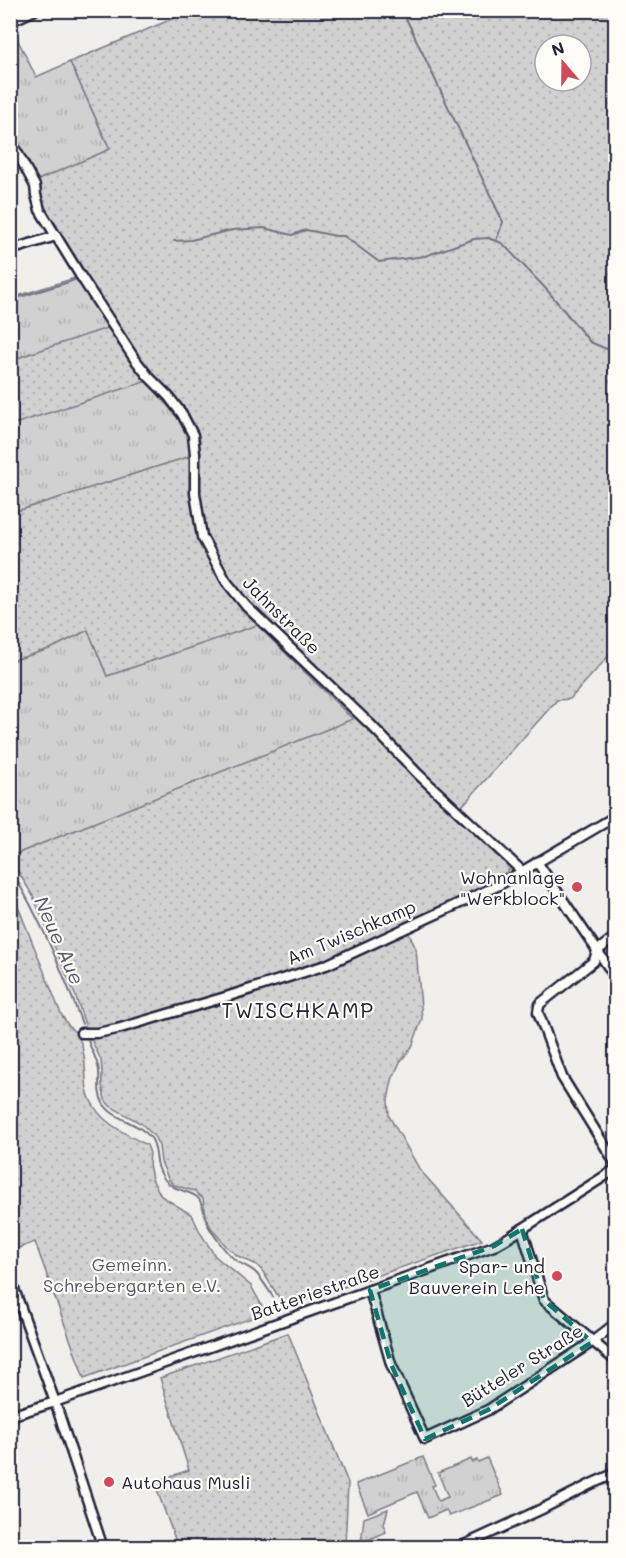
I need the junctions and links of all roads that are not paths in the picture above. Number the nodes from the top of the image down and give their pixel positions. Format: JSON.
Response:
{"nodes":[{"id":1,"x":35,"y":10,"type":"edge"},
{"id":2,"x":16,"y":19,"type":"dead end"},
{"id":3,"x":11,"y":140,"type":"edge"},
{"id":4,"x":56,"y":236,"type":"junction"},
{"id":5,"x":10,"y":250,"type":"edge"},
{"id":6,"x":615,"y":816,"type":"edge"},
{"id":7,"x":537,"y":862,"type":"junction"},
{"id":8,"x":522,"y":871,"type":"junction"},
{"id":9,"x":615,"y":936,"type":"edge"},
{"id":10,"x":597,"y":951,"type":"junction"},
{"id":11,"x":615,"y":978,"type":"edge"},
{"id":12,"x":81,"y":1033,"type":"dead end"},
{"id":13,"x":615,"y":1164,"type":"edge"},
{"id":14,"x":615,"y":1169,"type":"edge"},
{"id":15,"x":522,"y":1230,"type":"junction"},
{"id":16,"x":10,"y":1278,"type":"edge"},
{"id":17,"x":370,"y":1290,"type":"junction"},
{"id":18,"x":615,"y":1323,"type":"edge"},
{"id":19,"x":592,"y":1342,"type":"junction"},
{"id":20,"x":615,"y":1361,"type":"edge"},
{"id":21,"x":55,"y":1402,"type":"junction"},
{"id":22,"x":10,"y":1416,"type":"edge"},
{"id":23,"x":615,"y":1473,"type":"edge"},
{"id":24,"x":103,"y":1548,"type":"edge"},
{"id":25,"x":458,"y":1548,"type":"edge"}],
"edges":[{"from":1,"to":2,"type":"street"},
{"from":3,"to":4,"type":"street","name":"Jahnstraße"},
{"from":4,"to":5,"type":"street"},
{"from":4,"to":8,"type":"street","name":"Jahnstraße"},
{"from":6,"to":7,"type":"street","name":"Am Twischkamp"},
{"from":7,"to":8,"type":"street","name":"Am Twischkamp"},
{"from":7,"to":10,"type":"street"},
{"from":8,"to":12,"type":"street","name":"Am Twischkamp"},
{"from":9,"to":10,"type":"street"},
{"from":10,"to":11,"type":"street"},
{"from":10,"to":13,"type":"street"},
{"from":14,"to":15,"type":"street","name":"Batteriestraße"},
{"from":15,"to":17,"type":"street","name":"Batteriestraße"},
{"from":15,"to":19,"type":"street"},
{"from":16,"to":21,"type":"street"},
{"from":17,"to":19,"type":"street","name":"Bütteler Straße"},
{"from":17,"to":21,"type":"street","name":"Batteriestraße"},
{"from":18,"to":19,"type":"street","name":"Bütteler Straße"},
{"from":19,"to":20,"type":"street"},
{"from":21,"to":22,"type":"street","name":"Batteriestraße"},
{"from":21,"to":24,"type":"street"},
{"from":23,"to":25,"type":"street"}]}
